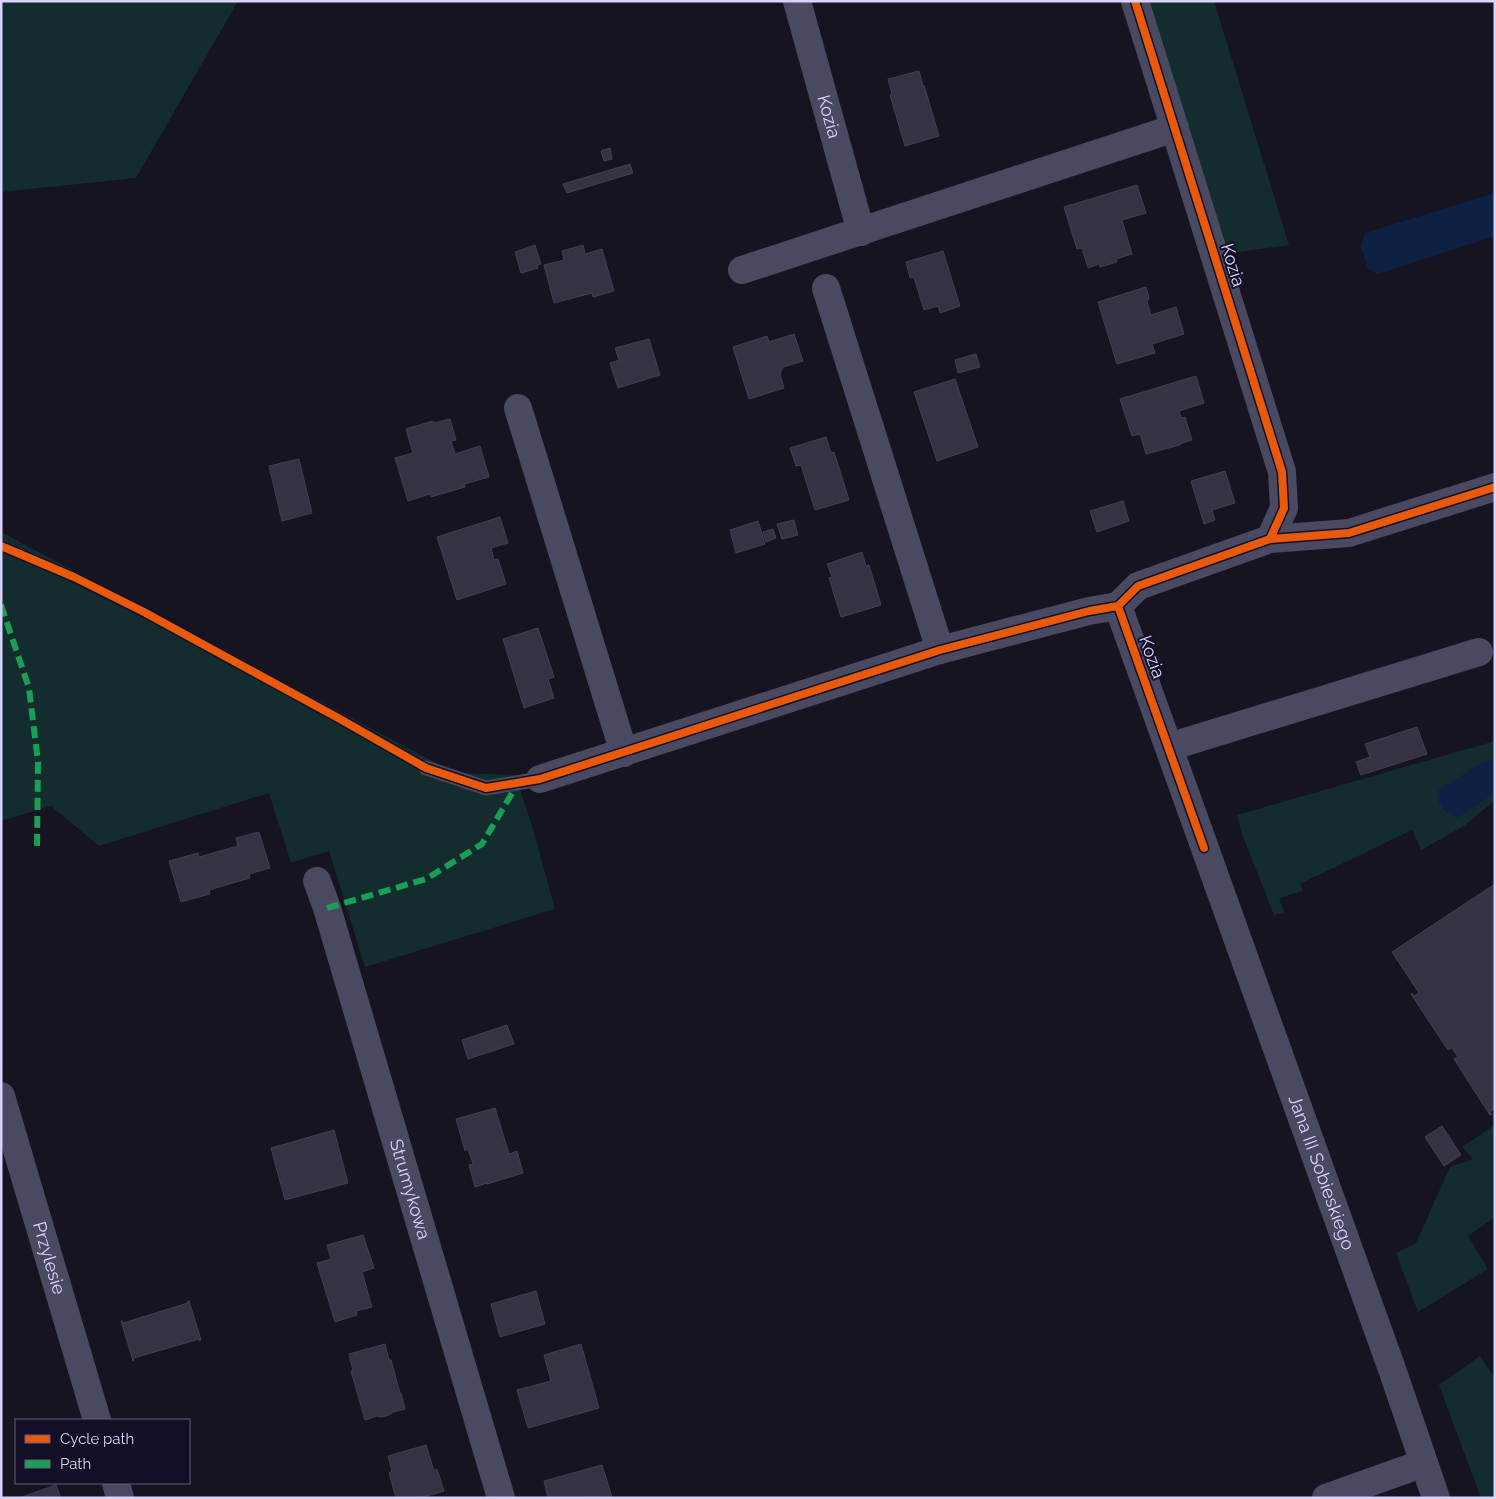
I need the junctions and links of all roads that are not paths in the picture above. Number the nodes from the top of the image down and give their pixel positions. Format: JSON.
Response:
{"nodes":[{"id":1,"x":797,"y":1,"type":"edge"},
{"id":2,"x":1135,"y":1,"type":"edge"},
{"id":3,"x":1175,"y":128,"type":"junction"},
{"id":4,"x":861,"y":232,"type":"junction"},
{"id":5,"x":742,"y":270,"type":"dead end"},
{"id":6,"x":826,"y":288,"type":"dead end"},
{"id":7,"x":518,"y":408,"type":"dead end"},
{"id":8,"x":1495,"y":487,"type":"edge"},
{"id":9,"x":1270,"y":539,"type":"junction"},
{"id":10,"x":1118,"y":606,"type":"junction"},
{"id":11,"x":940,"y":650,"type":"junction"},
{"id":12,"x":1479,"y":652,"type":"dead end"},
{"id":13,"x":1169,"y":747,"type":"junction"},
{"id":14,"x":624,"y":753,"type":"junction"},
{"id":15,"x":426,"y":768,"type":"dead end"},
{"id":16,"x":540,"y":779,"type":"joint"},
{"id":17,"x":1204,"y":848,"type":"joint"},
{"id":18,"x":318,"y":881,"type":"dead end"},
{"id":19,"x":1,"y":1096,"type":"edge"},
{"id":20,"x":97,"y":1419,"type":"edge"},
{"id":21,"x":1424,"y":1463,"type":"junction"},
{"id":22,"x":116,"y":1484,"type":"edge"},
{"id":23,"x":120,"y":1498,"type":"edge"},
{"id":24,"x":501,"y":1498,"type":"edge"},
{"id":25,"x":1326,"y":1498,"type":"edge"},
{"id":26,"x":1436,"y":1498,"type":"edge"}],
"edges":[{"from":1,"to":4,"type":"street","name":"Kozia"},
{"from":2,"to":3,"type":"street","name":"Kozia"},
{"from":3,"to":4,"type":"street"},
{"from":3,"to":9,"type":"street","name":"Kozia"},
{"from":4,"to":5,"type":"street"},
{"from":6,"to":11,"type":"street"},
{"from":7,"to":14,"type":"street"},
{"from":8,"to":9,"type":"street"},
{"from":9,"to":10,"type":"street"},
{"from":10,"to":11,"type":"street"},
{"from":10,"to":13,"type":"street","name":"Kozia"},
{"from":11,"to":14,"type":"street"},
{"from":12,"to":13,"type":"street"},
{"from":13,"to":17,"type":"street","name":"Kozia"},
{"from":14,"to":16,"type":"street"},
{"from":15,"to":16,"type":"lane"},
{"from":17,"to":21,"type":"street","name":"Jana III Sobieskiego"},
{"from":18,"to":24,"type":"street","name":"Strumykowa"},
{"from":19,"to":20,"type":"street","name":"Przylesie"},
{"from":21,"to":25,"type":"street"},
{"from":21,"to":26,"type":"street","name":"Jana III Sobieskiego"},
{"from":22,"to":23,"type":"street"}]}
